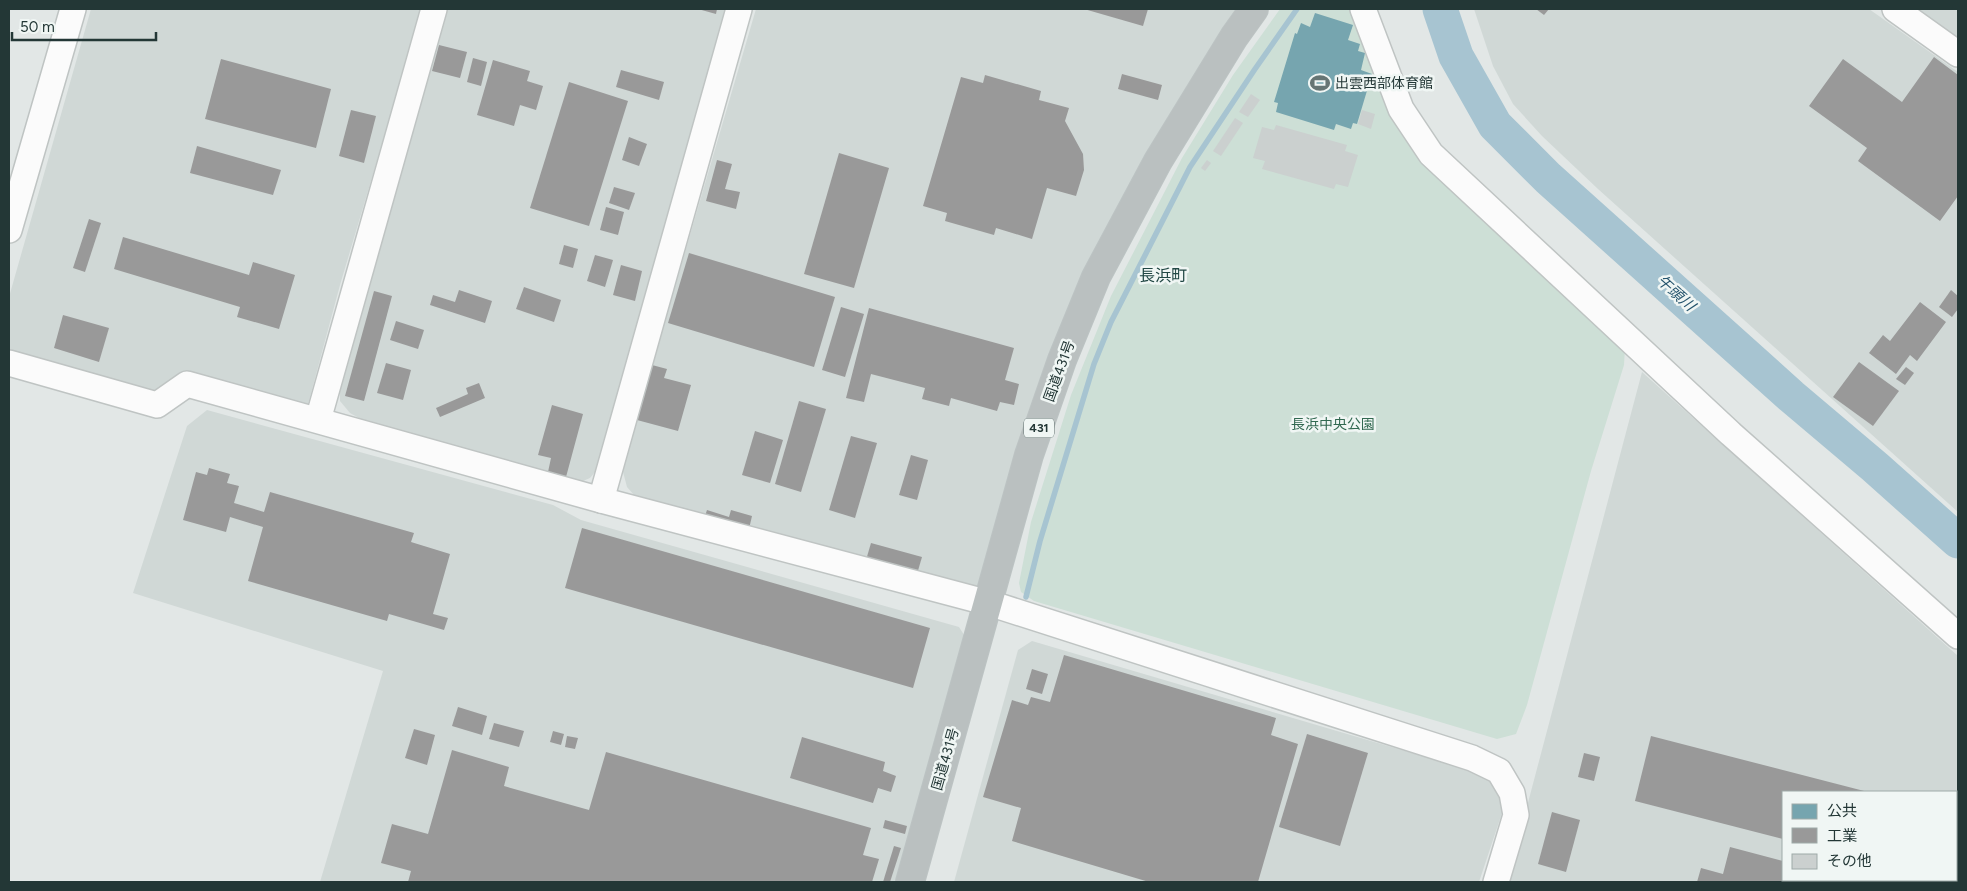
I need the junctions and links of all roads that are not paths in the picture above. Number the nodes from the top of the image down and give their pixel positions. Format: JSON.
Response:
{"nodes":[{"id":1,"x":73,"y":9,"type":"edge"},
{"id":2,"x":434,"y":9,"type":"edge"},
{"id":3,"x":739,"y":9,"type":"edge"},
{"id":4,"x":1254,"y":9,"type":"edge"},
{"id":5,"x":1363,"y":9,"type":"edge"},
{"id":6,"x":1895,"y":9,"type":"edge"},
{"id":7,"x":1958,"y":54,"type":"edge"},
{"id":8,"x":14,"y":190,"type":"edge"},
{"id":9,"x":9,"y":230,"type":"edge"},
{"id":10,"x":9,"y":363,"type":"edge"},
{"id":11,"x":318,"y":420,"type":"junction"},
{"id":12,"x":601,"y":500,"type":"junction"},
{"id":13,"x":989,"y":603,"type":"junction"},
{"id":14,"x":1958,"y":636,"type":"edge"},
{"id":15,"x":910,"y":882,"type":"edge"},
{"id":16,"x":1496,"y":882,"type":"edge"}],
"edges":[{"from":1,"to":8,"type":"street"},
{"from":2,"to":11,"type":"street"},
{"from":3,"to":12,"type":"street"},
{"from":4,"to":13,"type":"highway","name":"国道431号","number":"431"},
{"from":5,"to":14,"type":"street"},
{"from":6,"to":7,"type":"street"},
{"from":8,"to":9,"type":"street"},
{"from":10,"to":11,"type":"street"},
{"from":11,"to":12,"type":"street"},
{"from":12,"to":13,"type":"street"},
{"from":13,"to":15,"type":"highway","name":"国道431号","number":"431"},
{"from":13,"to":16,"type":"street"}]}
